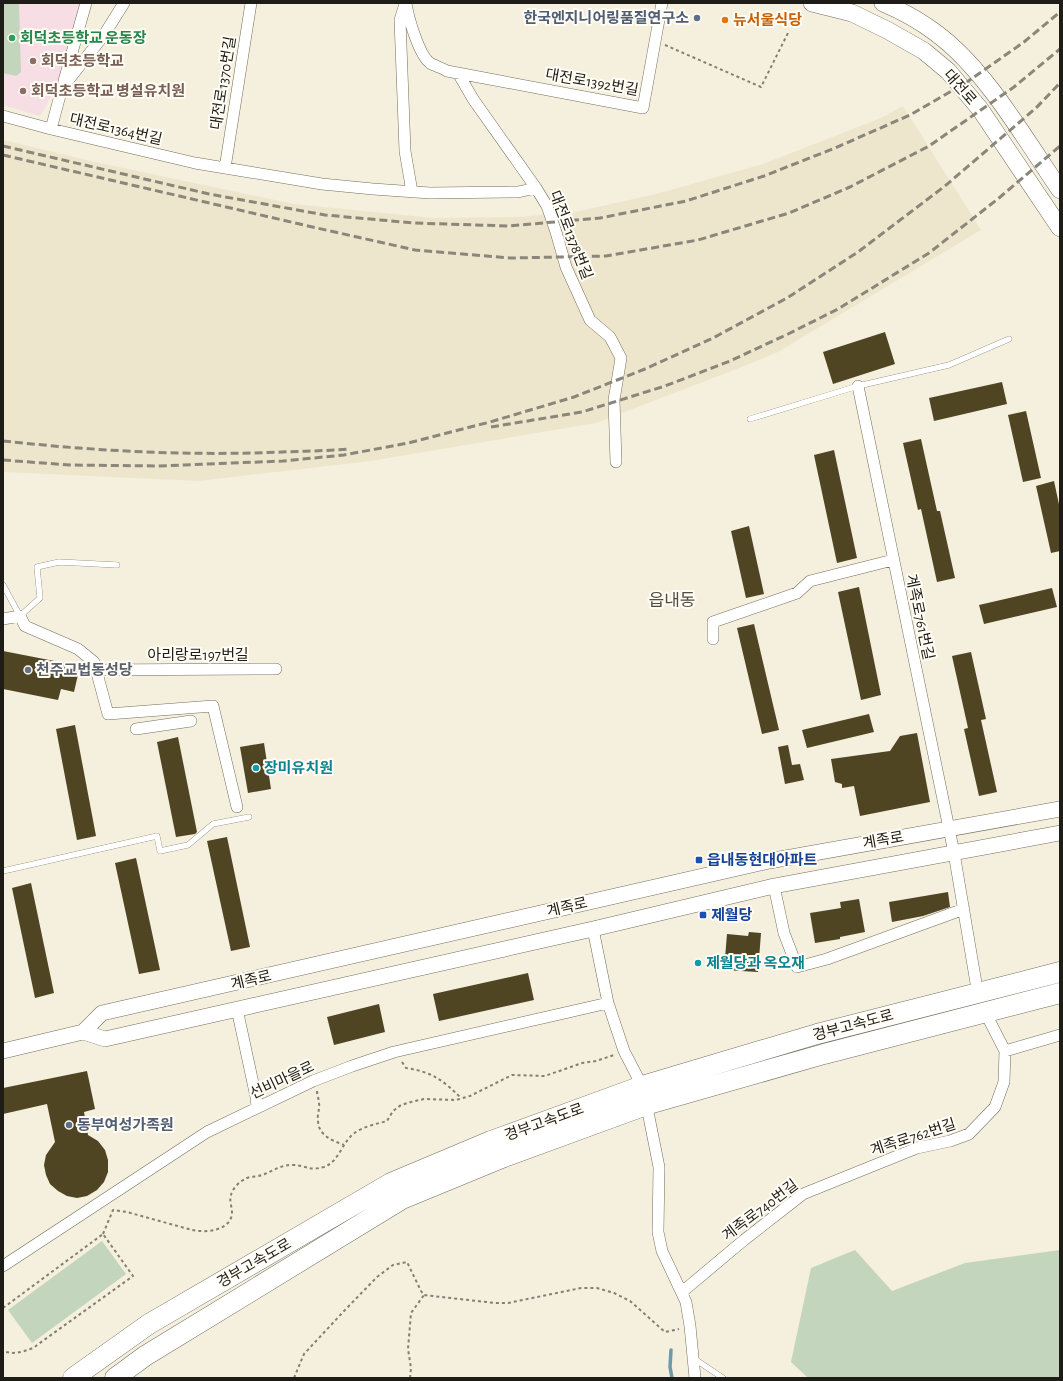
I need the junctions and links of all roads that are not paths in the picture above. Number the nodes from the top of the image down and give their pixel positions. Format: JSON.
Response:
{"nodes":[{"id":1,"x":86,"y":3,"type":"edge"},
{"id":2,"x":124,"y":3,"type":"edge"},
{"id":3,"x":251,"y":3,"type":"edge"},
{"id":4,"x":405,"y":3,"type":"edge"},
{"id":5,"x":662,"y":3,"type":"edge"},
{"id":6,"x":812,"y":3,"type":"edge"},
{"id":7,"x":883,"y":3,"type":"edge"},
{"id":8,"x":458,"y":73,"type":"junction"},
{"id":9,"x":62,"y":88,"type":"junction"},
{"id":10,"x":3,"y":116,"type":"edge"},
{"id":11,"x":51,"y":129,"type":"junction"},
{"id":12,"x":225,"y":168,"type":"junction"},
{"id":13,"x":536,"y":188,"type":"junction"},
{"id":14,"x":1060,"y":190,"type":"edge"},
{"id":15,"x":412,"y":192,"type":"junction"},
{"id":16,"x":1060,"y":228,"type":"edge"},
{"id":17,"x":1009,"y":339,"type":"dead end"},
{"id":18,"x":858,"y":386,"type":"junction"},
{"id":19,"x":750,"y":419,"type":"dead end"},
{"id":20,"x":616,"y":462,"type":"dead end"},
{"id":21,"x":893,"y":560,"type":"junction"},
{"id":22,"x":117,"y":565,"type":"dead end"},
{"id":23,"x":3,"y":585,"type":"edge"},
{"id":24,"x":20,"y":616,"type":"junction"},
{"id":25,"x":3,"y":619,"type":"edge"},
{"id":26,"x":713,"y":639,"type":"dead end"},
{"id":27,"x":96,"y":670,"type":"junction"},
{"id":28,"x":276,"y":670,"type":"dead end"},
{"id":29,"x":191,"y":721,"type":"dead end"},
{"id":30,"x":136,"y":729,"type":"dead end"},
{"id":31,"x":237,"y":807,"type":"dead end"},
{"id":32,"x":1060,"y":809,"type":"edge"},
{"id":33,"x":249,"y":817,"type":"dead end"},
{"id":34,"x":948,"y":828,"type":"junction"},
{"id":35,"x":1060,"y":833,"type":"edge"},
{"id":36,"x":954,"y":853,"type":"junction"},
{"id":37,"x":3,"y":871,"type":"edge"},
{"id":38,"x":774,"y":886,"type":"junction"},
{"id":39,"x":964,"y":909,"type":"junction"},
{"id":40,"x":593,"y":928,"type":"junction"},
{"id":41,"x":1060,"y":972,"type":"edge"},
{"id":42,"x":976,"y":983,"type":"dead end"},
{"id":43,"x":1060,"y":993,"type":"edge"},
{"id":44,"x":608,"y":1003,"type":"junction"},
{"id":45,"x":237,"y":1009,"type":"junction"},
{"id":46,"x":986,"y":1014,"type":"dead end"},
{"id":47,"x":83,"y":1032,"type":"junction"},
{"id":48,"x":1060,"y":1034,"type":"edge"},
{"id":49,"x":3,"y":1051,"type":"edge"},
{"id":50,"x":1005,"y":1051,"type":"junction"},
{"id":51,"x":638,"y":1078,"type":"dead end"},
{"id":52,"x":258,"y":1107,"type":"junction"},
{"id":53,"x":648,"y":1112,"type":"dead end"},
{"id":54,"x":867,"y":1168,"type":"joint"},
{"id":55,"x":3,"y":1266,"type":"edge"},
{"id":56,"x":682,"y":1292,"type":"junction"},
{"id":57,"x":693,"y":1358,"type":"junction"},
{"id":58,"x":73,"y":1378,"type":"edge"},
{"id":59,"x":115,"y":1378,"type":"edge"},
{"id":60,"x":695,"y":1378,"type":"edge"},
{"id":61,"x":723,"y":1378,"type":"edge"}],
"edges":[{"from":1,"to":9,"type":"street"},
{"from":2,"to":9,"type":"street","name":"대전로1364번길"},
{"from":3,"to":12,"type":"street","name":"대전로1370번길"},
{"from":4,"to":8,"type":"street"},
{"from":4,"to":15,"type":"street"},
{"from":5,"to":8,"type":"street","name":"대전로1392번길"},
{"from":6,"to":16,"type":"main road","name":"대전로"},
{"from":7,"to":14,"type":"main road","name":"대전로"},
{"from":8,"to":13,"type":"street","name":"대전로1378번길"},
{"from":9,"to":11,"type":"street","name":"대전로1364번길"},
{"from":10,"to":11,"type":"street"},
{"from":11,"to":12,"type":"street","name":"대전로1364번길"},
{"from":12,"to":15,"type":"street","name":"대전로1364번길"},
{"from":13,"to":15,"type":"street","name":"대전로1364번길"},
{"from":13,"to":20,"type":"street","name":"대전로1378번길"},
{"from":17,"to":18,"type":"lane"},
{"from":18,"to":19,"type":"lane"},
{"from":18,"to":21,"type":"street","name":"계족로761번길"},
{"from":21,"to":26,"type":"street"},
{"from":21,"to":34,"type":"street","name":"계족로761번길"},
{"from":22,"to":24,"type":"lane"},
{"from":23,"to":24,"type":"lane"},
{"from":24,"to":25,"type":"street"},
{"from":24,"to":27,"type":"street"},
{"from":27,"to":28,"type":"street","name":"아리랑로197번길"},
{"from":27,"to":31,"type":"street"},
{"from":29,"to":30,"type":"street"},
{"from":32,"to":34,"type":"main road","name":"계족로"},
{"from":33,"to":37,"type":"lane"},
{"from":34,"to":36,"type":"street","name":"계족로761번길"},
{"from":34,"to":47,"type":"main road","name":"계족로"},
{"from":35,"to":36,"type":"main road","name":"계족로"},
{"from":36,"to":38,"type":"main road","name":"계족로"},
{"from":36,"to":39,"type":"street"},
{"from":38,"to":39,"type":"street"},
{"from":38,"to":40,"type":"main road","name":"계족로"},
{"from":39,"to":42,"type":"street"},
{"from":40,"to":44,"type":"street"},
{"from":40,"to":45,"type":"main road","name":"계족로"},
{"from":41,"to":58,"type":"highway","name":"경부고속도로"},
{"from":43,"to":59,"type":"highway","name":"경부고속도로"},
{"from":44,"to":51,"type":"street"},
{"from":44,"to":52,"type":"street","name":"선비마을로"},
{"from":45,"to":47,"type":"main road","name":"계족로"},
{"from":45,"to":52,"type":"street"},
{"from":46,"to":50,"type":"street","name":"계족로762번길"},
{"from":47,"to":49,"type":"main road"},
{"from":48,"to":50,"type":"street"},
{"from":50,"to":54,"type":"street","name":"계족로762번길"},
{"from":52,"to":55,"type":"street","name":"선비마을로"},
{"from":53,"to":56,"type":"street"},
{"from":54,"to":56,"type":"street","name":"계족로740번길"},
{"from":56,"to":57,"type":"street"},
{"from":57,"to":60,"type":"street"},
{"from":57,"to":61,"type":"lane"}]}
